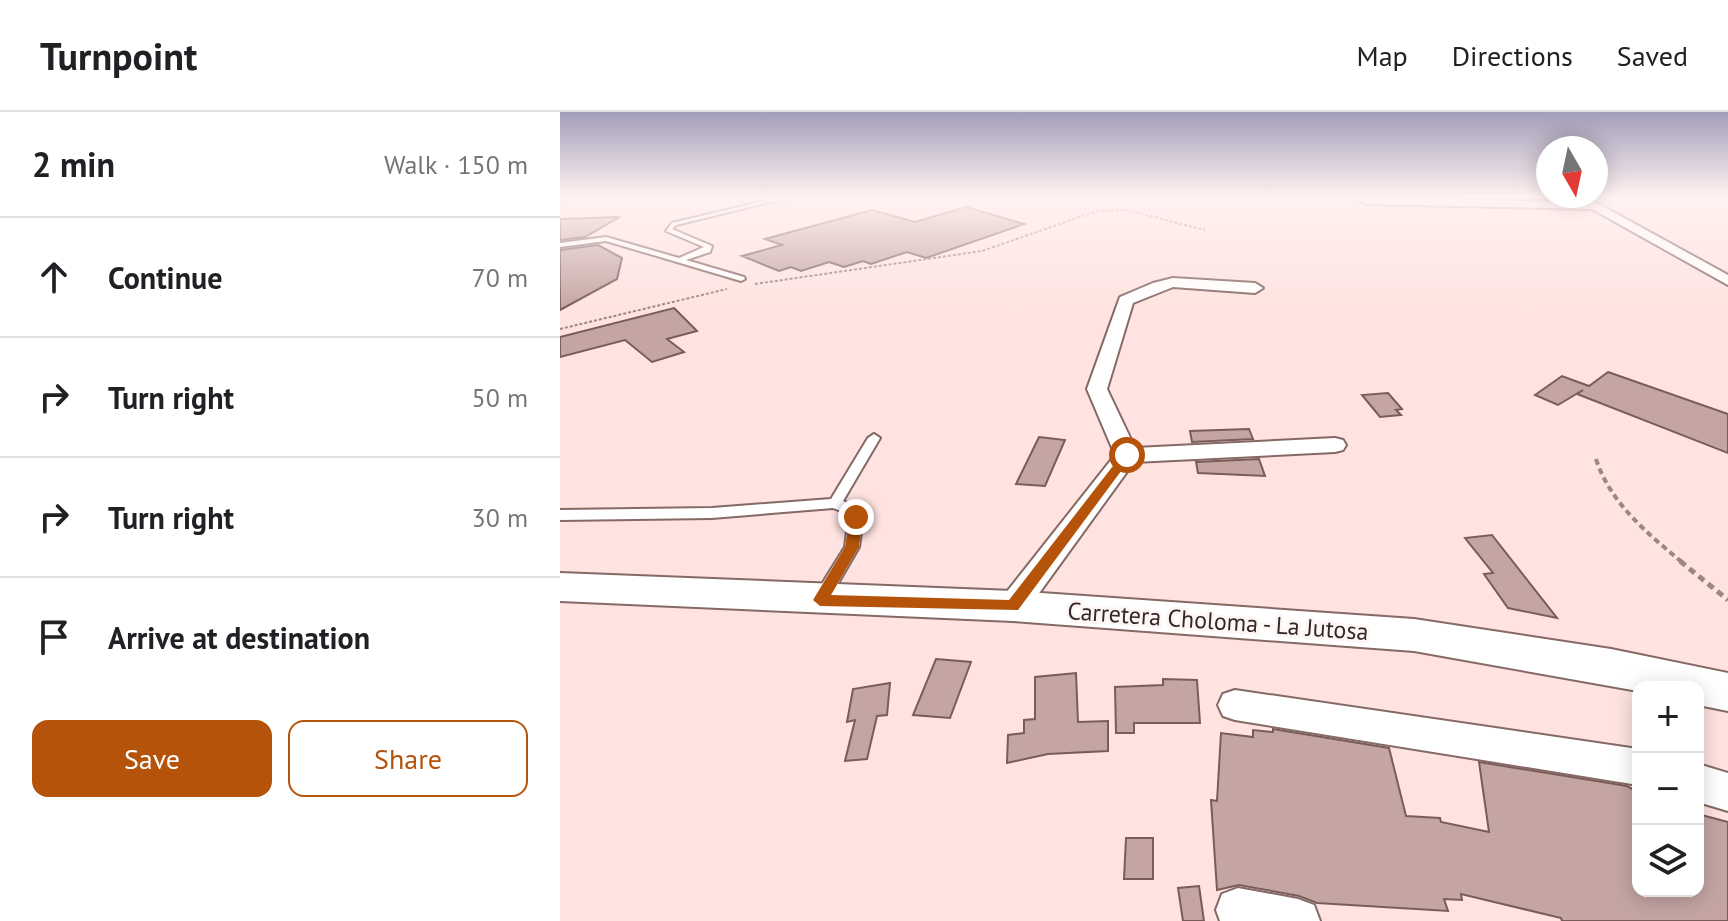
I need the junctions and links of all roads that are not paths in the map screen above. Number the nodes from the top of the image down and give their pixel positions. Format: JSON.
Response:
{"nodes":[{"id":1,"x":680,"y":235,"type":"edge"},
{"id":2,"x":1645,"y":235,"type":"edge"},
{"id":3,"x":560,"y":245,"type":"edge"},
{"id":4,"x":678,"y":261,"type":"junction"},
{"id":5,"x":1728,"y":281,"type":"edge"},
{"id":6,"x":739,"y":283,"type":"road end"},
{"id":7,"x":1255,"y":288,"type":"dead end"},
{"id":8,"x":874,"y":438,"type":"dead end"},
{"id":9,"x":1335,"y":445,"type":"dead end"},
{"id":10,"x":1127,"y":455,"type":"junction"},
{"id":11,"x":835,"y":503,"type":"junction"},
{"id":12,"x":560,"y":515,"type":"edge"},
{"id":13,"x":560,"y":587,"type":"edge"},
{"id":14,"x":820,"y":600,"type":"junction"},
{"id":15,"x":1013,"y":606,"type":"junction"},
{"id":16,"x":1728,"y":692,"type":"edge"},
{"id":17,"x":1235,"y":705,"type":"dead end"},
{"id":18,"x":1632,"y":766,"type":"edge"},
{"id":19,"x":1704,"y":785,"type":"edge"},
{"id":20,"x":1728,"y":792,"type":"edge"},
{"id":21,"x":1238,"y":910,"type":"dead end"},
{"id":22,"x":1298,"y":921,"type":"edge"}],
"edges":[{"from":1,"to":4,"type":"lane"},
{"from":2,"to":5,"type":"street"},
{"from":3,"to":4,"type":"lane"},
{"from":4,"to":6,"type":"lane"},
{"from":7,"to":10,"type":"street"},
{"from":8,"to":11,"type":"lane"},
{"from":9,"to":10,"type":"street"},
{"from":10,"to":15,"type":"street"},
{"from":11,"to":12,"type":"lane"},
{"from":11,"to":14,"type":"lane"},
{"from":13,"to":14,"type":"street","name":"Carretera Choloma - La Jutosa"},
{"from":14,"to":15,"type":"street","name":"Carretera Choloma - La Jutosa"},
{"from":15,"to":16,"type":"street","name":"Carretera Choloma - La Jutosa"},
{"from":17,"to":18,"type":"street"},
{"from":19,"to":20,"type":"street"},
{"from":21,"to":22,"type":"street"}]}
